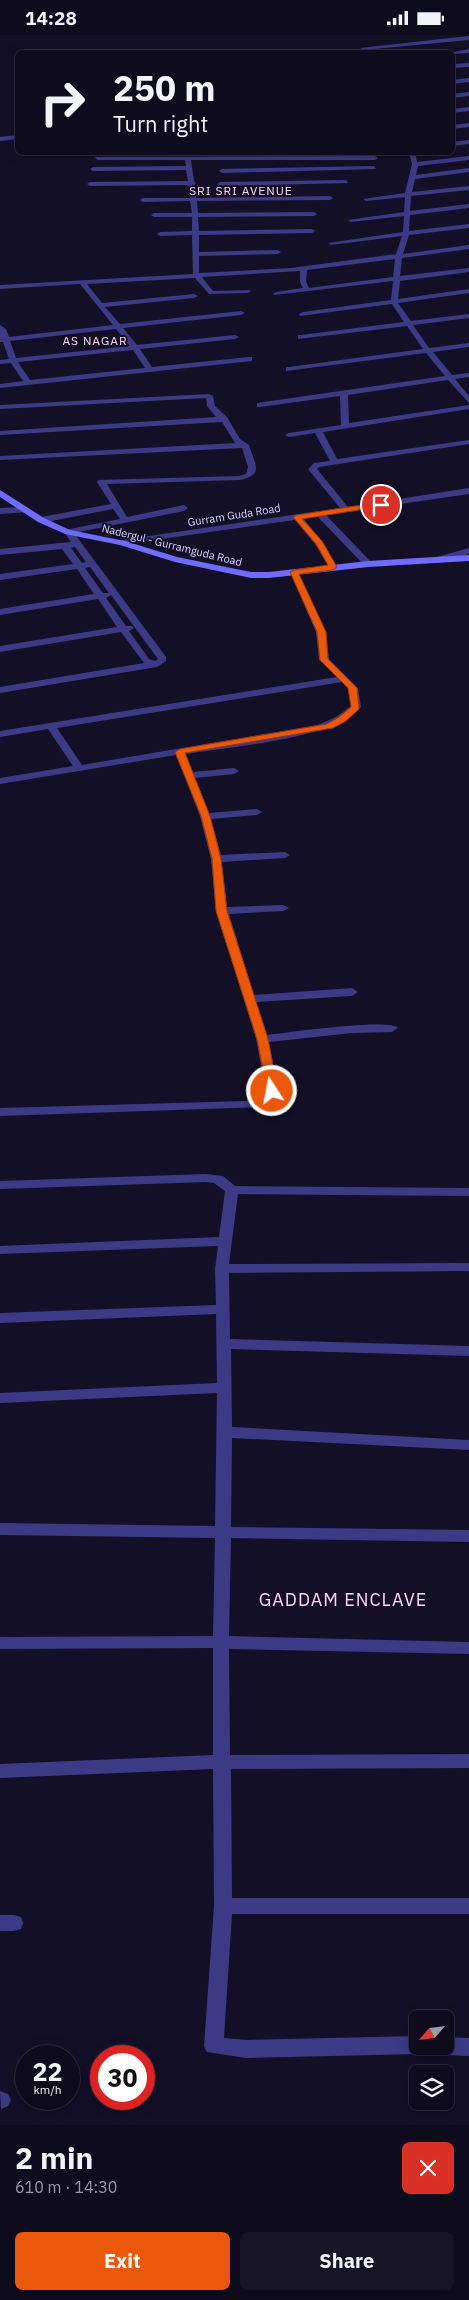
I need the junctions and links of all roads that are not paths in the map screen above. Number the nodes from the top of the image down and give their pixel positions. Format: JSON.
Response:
{"nodes":[{"id":1,"x":469,"y":39,"type":"edge"},
{"id":2,"x":363,"y":49,"type":"dead end"},
{"id":3,"x":469,"y":51,"type":"edge"},
{"id":4,"x":455,"y":52,"type":"edge"},
{"id":5,"x":469,"y":65,"type":"edge"},
{"id":6,"x":455,"y":67,"type":"edge"},
{"id":7,"x":469,"y":80,"type":"edge"},
{"id":8,"x":455,"y":81,"type":"edge"},
{"id":9,"x":469,"y":94,"type":"edge"},
{"id":10,"x":455,"y":96,"type":"edge"},
{"id":11,"x":469,"y":109,"type":"edge"},
{"id":12,"x":455,"y":111,"type":"edge"},
{"id":13,"x":469,"y":125,"type":"edge"},
{"id":14,"x":455,"y":127,"type":"edge"},
{"id":15,"x":15,"y":137,"type":"edge"},
{"id":16,"x":0,"y":139,"type":"edge"},
{"id":17,"x":469,"y":142,"type":"edge"},
{"id":18,"x":455,"y":144,"type":"edge"},
{"id":19,"x":412,"y":155,"type":"edge"},
{"id":20,"x":375,"y":157,"type":"dead end"},
{"id":21,"x":97,"y":158,"type":"dead end"},
{"id":22,"x":188,"y":158,"type":"junction"},
{"id":23,"x":469,"y":158,"type":"edge"},
{"id":24,"x":414,"y":164,"type":"junction"},
{"id":25,"x":188,"y":168,"type":"junction"},
{"id":26,"x":374,"y":168,"type":"dead end"},
{"id":27,"x":93,"y":169,"type":"dead end"},
{"id":28,"x":286,"y":170,"type":"junction"},
{"id":29,"x":469,"y":170,"type":"edge"},
{"id":30,"x":222,"y":171,"type":"dead end"},
{"id":31,"x":412,"y":177,"type":"junction"},
{"id":32,"x":346,"y":182,"type":"dead end"},
{"id":33,"x":193,"y":183,"type":"junction"},
{"id":34,"x":289,"y":183,"type":"junction"},
{"id":35,"x":90,"y":184,"type":"dead end"},
{"id":36,"x":220,"y":185,"type":"dead end"},
{"id":37,"x":469,"y":188,"type":"edge"},
{"id":38,"x":408,"y":195,"type":"junction"},
{"id":39,"x":292,"y":197,"type":"junction"},
{"id":40,"x":330,"y":198,"type":"dead end"},
{"id":41,"x":194,"y":199,"type":"junction"},
{"id":42,"x":366,"y":199,"type":"dead end"},
{"id":43,"x":143,"y":200,"type":"dead end"},
{"id":44,"x":469,"y":206,"type":"edge"},
{"id":45,"x":195,"y":214,"type":"junction"},
{"id":46,"x":314,"y":214,"type":"dead end"},
{"id":47,"x":406,"y":214,"type":"junction"},
{"id":48,"x":154,"y":215,"type":"dead end"},
{"id":49,"x":351,"y":220,"type":"dead end"},
{"id":50,"x":469,"y":226,"type":"edge"},
{"id":51,"x":312,"y":231,"type":"dead end"},
{"id":52,"x":195,"y":233,"type":"junction"},
{"id":53,"x":160,"y":234,"type":"dead end"},
{"id":54,"x":406,"y":234,"type":"junction"},
{"id":55,"x":331,"y":243,"type":"dead end"},
{"id":56,"x":469,"y":247,"type":"edge"},
{"id":57,"x":278,"y":253,"type":"dead end"},
{"id":58,"x":195,"y":254,"type":"junction"},
{"id":59,"x":399,"y":255,"type":"junction"},
{"id":60,"x":304,"y":269,"type":"junction"},
{"id":61,"x":469,"y":270,"type":"edge"},
{"id":62,"x":196,"y":275,"type":"junction"},
{"id":63,"x":396,"y":279,"type":"junction"},
{"id":64,"x":82,"y":283,"type":"junction"},
{"id":65,"x":0,"y":287,"type":"edge"},
{"id":66,"x":307,"y":290,"type":"junction"},
{"id":67,"x":248,"y":291,"type":"dead end"},
{"id":68,"x":469,"y":291,"type":"edge"},
{"id":69,"x":276,"y":294,"type":"dead end"},
{"id":70,"x":194,"y":296,"type":"dead end"},
{"id":71,"x":394,"y":302,"type":"junction"},
{"id":72,"x":101,"y":305,"type":"junction"},
{"id":73,"x":241,"y":313,"type":"dead end"},
{"id":74,"x":304,"y":313,"type":"dead end"},
{"id":75,"x":469,"y":316,"type":"edge"},
{"id":76,"x":407,"y":324,"type":"junction"},
{"id":77,"x":117,"y":326,"type":"junction"},
{"id":78,"x":0,"y":327,"type":"edge"},
{"id":79,"x":235,"y":337,"type":"dead end"},
{"id":80,"x":301,"y":337,"type":"dead end"},
{"id":81,"x":3,"y":340,"type":"edge"},
{"id":82,"x":469,"y":345,"type":"edge"},
{"id":83,"x":135,"y":347,"type":"junction"},
{"id":84,"x":427,"y":350,"type":"junction"},
{"id":85,"x":249,"y":359,"type":"dead end"},
{"id":86,"x":13,"y":361,"type":"junction"},
{"id":87,"x":0,"y":362,"type":"edge"},
{"id":88,"x":290,"y":369,"type":"dead end"},
{"id":89,"x":150,"y":370,"type":"junction"},
{"id":90,"x":469,"y":375,"type":"edge"},
{"id":91,"x":449,"y":378,"type":"junction"},
{"id":92,"x":29,"y":384,"type":"junction"},
{"id":93,"x":0,"y":386,"type":"edge"},
{"id":94,"x":344,"y":393,"type":"junction"},
{"id":95,"x":469,"y":401,"type":"edge"},
{"id":96,"x":260,"y":405,"type":"dead end"},
{"id":97,"x":0,"y":407,"type":"edge"},
{"id":98,"x":469,"y":407,"type":"edge"},
{"id":99,"x":224,"y":419,"type":"junction"},
{"id":100,"x":345,"y":427,"type":"junction"},
{"id":101,"x":318,"y":431,"type":"junction"},
{"id":102,"x":0,"y":433,"type":"edge"},
{"id":103,"x":289,"y":435,"type":"dead end"},
{"id":104,"x":469,"y":443,"type":"edge"},
{"id":105,"x":245,"y":445,"type":"junction"},
{"id":106,"x":0,"y":458,"type":"edge"},
{"id":107,"x":335,"y":463,"type":"junction"},
{"id":108,"x":469,"y":491,"type":"edge"},
{"id":109,"x":0,"y":493,"type":"edge"},
{"id":110,"x":114,"y":506,"type":"junction"},
{"id":111,"x":184,"y":508,"type":"dead end"},
{"id":112,"x":25,"y":510,"type":"junction"},
{"id":113,"x":346,"y":510,"type":"junction"},
{"id":114,"x":0,"y":511,"type":"edge"},
{"id":115,"x":320,"y":514,"type":"junction"},
{"id":116,"x":297,"y":517,"type":"junction"},
{"id":117,"x":124,"y":519,"type":"junction"},
{"id":118,"x":41,"y":520,"type":"junction"},
{"id":119,"x":68,"y":532,"type":"junction"},
{"id":120,"x":122,"y":543,"type":"junction"},
{"id":121,"x":77,"y":545,"type":"junction"},
{"id":122,"x":65,"y":546,"type":"junction"},
{"id":123,"x":469,"y":551,"type":"edge"},
{"id":124,"x":0,"y":552,"type":"edge"},
{"id":125,"x":469,"y":558,"type":"edge"},
{"id":126,"x":427,"y":560,"type":"junction"},
{"id":127,"x":368,"y":563,"type":"junction"},
{"id":128,"x":91,"y":564,"type":"junction"},
{"id":129,"x":79,"y":566,"type":"junction"},
{"id":130,"x":333,"y":567,"type":"junction"},
{"id":131,"x":294,"y":572,"type":"junction"},
{"id":132,"x":0,"y":577,"type":"edge"},
{"id":133,"x":114,"y":593,"type":"junction"},
{"id":134,"x":100,"y":595,"type":"junction"},
{"id":135,"x":0,"y":612,"type":"edge"},
{"id":136,"x":139,"y":627,"type":"junction"},
{"id":137,"x":124,"y":629,"type":"junction"},
{"id":138,"x":0,"y":649,"type":"edge"},
{"id":139,"x":157,"y":664,"type":"junction"},
{"id":140,"x":345,"y":679,"type":"junction"},
{"id":141,"x":0,"y":690,"type":"edge"},
{"id":142,"x":51,"y":726,"type":"junction"},
{"id":143,"x":0,"y":734,"type":"edge"},
{"id":144,"x":180,"y":752,"type":"junction"},
{"id":145,"x":79,"y":767,"type":"junction"},
{"id":146,"x":234,"y":771,"type":"dead end"},
{"id":147,"x":190,"y":775,"type":"junction"},
{"id":148,"x":0,"y":781,"type":"edge"},
{"id":149,"x":257,"y":812,"type":"dead end"},
{"id":150,"x":205,"y":816,"type":"junction"},
{"id":151,"x":285,"y":855,"type":"dead end"},
{"id":152,"x":216,"y":859,"type":"junction"},
{"id":153,"x":283,"y":908,"type":"dead end"},
{"id":154,"x":222,"y":911,"type":"junction"},
{"id":155,"x":352,"y":992,"type":"dead end"},
{"id":156,"x":248,"y":999,"type":"junction"},
{"id":157,"x":392,"y":1028,"type":"dead end"},
{"id":158,"x":262,"y":1039,"type":"junction"},
{"id":159,"x":0,"y":1112,"type":"edge"},
{"id":160,"x":0,"y":1185,"type":"edge"},
{"id":161,"x":232,"y":1190,"type":"junction"},
{"id":162,"x":469,"y":1192,"type":"edge"},
{"id":163,"x":224,"y":1241,"type":"junction"},
{"id":164,"x":0,"y":1250,"type":"edge"},
{"id":165,"x":469,"y":1267,"type":"edge"},
{"id":166,"x":222,"y":1269,"type":"junction"},
{"id":167,"x":222,"y":1309,"type":"junction"},
{"id":168,"x":0,"y":1318,"type":"edge"},
{"id":169,"x":222,"y":1344,"type":"junction"},
{"id":170,"x":469,"y":1351,"type":"edge"},
{"id":171,"x":224,"y":1388,"type":"junction"},
{"id":172,"x":0,"y":1398,"type":"edge"},
{"id":173,"x":225,"y":1432,"type":"junction"},
{"id":174,"x":469,"y":1445,"type":"edge"},
{"id":175,"x":0,"y":1529,"type":"edge"},
{"id":176,"x":224,"y":1531,"type":"junction"},
{"id":177,"x":469,"y":1536,"type":"edge"},
{"id":178,"x":221,"y":1642,"type":"junction"},
{"id":179,"x":0,"y":1643,"type":"edge"},
{"id":180,"x":469,"y":1648,"type":"edge"},
{"id":181,"x":469,"y":1761,"type":"edge"},
{"id":182,"x":222,"y":1762,"type":"junction"},
{"id":183,"x":0,"y":1771,"type":"edge"},
{"id":184,"x":223,"y":1906,"type":"junction"},
{"id":185,"x":469,"y":1906,"type":"edge"},
{"id":186,"x":409,"y":2045,"type":"edge"},
{"id":187,"x":454,"y":2046,"type":"edge"},
{"id":188,"x":469,"y":2047,"type":"edge"}],
"edges":[{"from":1,"to":2,"type":"street"},
{"from":3,"to":4,"type":"street"},
{"from":5,"to":6,"type":"street"},
{"from":7,"to":8,"type":"street"},
{"from":9,"to":10,"type":"street"},
{"from":11,"to":12,"type":"street"},
{"from":13,"to":14,"type":"street"},
{"from":15,"to":16,"type":"street"},
{"from":17,"to":18,"type":"street"},
{"from":19,"to":24,"type":"street"},
{"from":20,"to":22,"type":"street"},
{"from":21,"to":22,"type":"street"},
{"from":22,"to":25,"type":"street"},
{"from":23,"to":24,"type":"street"},
{"from":24,"to":31,"type":"street"},
{"from":25,"to":27,"type":"street"},
{"from":25,"to":33,"type":"street"},
{"from":26,"to":28,"type":"street"},
{"from":28,"to":30,"type":"street"},
{"from":28,"to":34,"type":"street"},
{"from":29,"to":31,"type":"street"},
{"from":31,"to":38,"type":"street"},
{"from":32,"to":34,"type":"street"},
{"from":33,"to":35,"type":"street"},
{"from":33,"to":41,"type":"street"},
{"from":34,"to":36,"type":"street"},
{"from":34,"to":39,"type":"street"},
{"from":37,"to":38,"type":"street"},
{"from":38,"to":42,"type":"street"},
{"from":38,"to":47,"type":"street"},
{"from":39,"to":40,"type":"street"},
{"from":39,"to":41,"type":"street"},
{"from":41,"to":43,"type":"street"},
{"from":41,"to":45,"type":"street"},
{"from":44,"to":47,"type":"street"},
{"from":45,"to":46,"type":"street"},
{"from":45,"to":48,"type":"street"},
{"from":45,"to":52,"type":"street"},
{"from":47,"to":49,"type":"street"},
{"from":47,"to":54,"type":"street"},
{"from":50,"to":54,"type":"street"},
{"from":51,"to":52,"type":"street"},
{"from":52,"to":53,"type":"street"},
{"from":52,"to":58,"type":"street"},
{"from":54,"to":55,"type":"street"},
{"from":54,"to":59,"type":"street"},
{"from":56,"to":59,"type":"street"},
{"from":57,"to":58,"type":"street"},
{"from":58,"to":62,"type":"street"},
{"from":59,"to":60,"type":"street"},
{"from":59,"to":63,"type":"street"},
{"from":60,"to":62,"type":"street"},
{"from":60,"to":66,"type":"street"},
{"from":61,"to":63,"type":"street"},
{"from":62,"to":64,"type":"street"},
{"from":62,"to":67,"type":"street"},
{"from":63,"to":66,"type":"street"},
{"from":63,"to":71,"type":"street"},
{"from":64,"to":65,"type":"street"},
{"from":64,"to":72,"type":"street"},
{"from":66,"to":69,"type":"street"},
{"from":68,"to":71,"type":"street"},
{"from":70,"to":72,"type":"street"},
{"from":71,"to":74,"type":"street"},
{"from":71,"to":76,"type":"street"},
{"from":72,"to":77,"type":"street"},
{"from":73,"to":77,"type":"street"},
{"from":75,"to":76,"type":"street"},
{"from":76,"to":80,"type":"street"},
{"from":76,"to":84,"type":"street"},
{"from":77,"to":81,"type":"street"},
{"from":77,"to":83,"type":"street"},
{"from":78,"to":81,"type":"street"},
{"from":79,"to":83,"type":"street"},
{"from":81,"to":86,"type":"street"},
{"from":82,"to":84,"type":"street"},
{"from":83,"to":86,"type":"street"},
{"from":83,"to":89,"type":"street"},
{"from":84,"to":88,"type":"street"},
{"from":84,"to":91,"type":"street"},
{"from":85,"to":89,"type":"street"},
{"from":86,"to":87,"type":"street"},
{"from":86,"to":92,"type":"street"},
{"from":89,"to":92,"type":"street"},
{"from":90,"to":91,"type":"street"},
{"from":91,"to":94,"type":"street"},
{"from":91,"to":95,"type":"street"},
{"from":92,"to":93,"type":"street"},
{"from":94,"to":96,"type":"street"},
{"from":94,"to":100,"type":"street"},
{"from":97,"to":99,"type":"street"},
{"from":98,"to":100,"type":"street"},
{"from":99,"to":102,"type":"street"},
{"from":99,"to":105,"type":"street"},
{"from":100,"to":101,"type":"street"},
{"from":101,"to":103,"type":"street"},
{"from":101,"to":107,"type":"street"},
{"from":104,"to":107,"type":"street"},
{"from":105,"to":106,"type":"street"},
{"from":105,"to":110,"type":"street"},
{"from":107,"to":113,"type":"street"},
{"from":108,"to":113,"type":"street","name":"Gurram Guda Road"},
{"from":109,"to":112,"type":"main road","name":"Nadergul - Gurramguda Road"},
{"from":110,"to":117,"type":"street"},
{"from":110,"to":118,"type":"street"},
{"from":111,"to":117,"type":"street"},
{"from":112,"to":114,"type":"street"},
{"from":112,"to":118,"type":"main road","name":"Nadergul - Gurramguda Road"},
{"from":113,"to":115,"type":"street","name":"Gurram Guda Road"},
{"from":115,"to":116,"type":"street","name":"Gurram Guda Road"},
{"from":115,"to":127,"type":"street"},
{"from":116,"to":120,"type":"street","name":"Gurram Guda Road"},
{"from":116,"to":130,"type":"street"},
{"from":117,"to":119,"type":"street"},
{"from":118,"to":119,"type":"main road","name":"Nadergul - Gurramguda Road"},
{"from":119,"to":120,"type":"main road","name":"Nadergul - Gurramguda Road"},
{"from":119,"to":121,"type":"street"},
{"from":120,"to":131,"type":"main road","name":"Nadergul - Gurramguda Road"},
{"from":121,"to":122,"type":"street"},
{"from":121,"to":128,"type":"street"},
{"from":122,"to":124,"type":"street"},
{"from":122,"to":129,"type":"street"},
{"from":123,"to":126,"type":"street"},
{"from":125,"to":126,"type":"main road","name":"Nadergul - Gurramguda Road"},
{"from":126,"to":127,"type":"main road","name":"Nadergul - Gurramguda Road"},
{"from":127,"to":130,"type":"main road","name":"Nadergul - Gurramguda Road"},
{"from":128,"to":129,"type":"street"},
{"from":128,"to":133,"type":"street"},
{"from":129,"to":132,"type":"street"},
{"from":129,"to":134,"type":"street"},
{"from":130,"to":131,"type":"main road","name":"Nadergul - Gurramguda Road"},
{"from":131,"to":140,"type":"street"},
{"from":133,"to":134,"type":"street"},
{"from":133,"to":136,"type":"street"},
{"from":134,"to":135,"type":"street"},
{"from":134,"to":137,"type":"street"},
{"from":136,"to":137,"type":"street"},
{"from":136,"to":139,"type":"street"},
{"from":137,"to":138,"type":"street"},
{"from":137,"to":139,"type":"street"},
{"from":139,"to":141,"type":"street"},
{"from":140,"to":142,"type":"street"},
{"from":140,"to":144,"type":"street"},
{"from":142,"to":143,"type":"street"},
{"from":142,"to":145,"type":"street"},
{"from":144,"to":145,"type":"street"},
{"from":144,"to":147,"type":"street"},
{"from":145,"to":148,"type":"street"},
{"from":146,"to":147,"type":"street"},
{"from":147,"to":150,"type":"street"},
{"from":149,"to":150,"type":"street"},
{"from":150,"to":152,"type":"street"},
{"from":151,"to":152,"type":"street"},
{"from":152,"to":154,"type":"street"},
{"from":153,"to":154,"type":"street"},
{"from":154,"to":156,"type":"street"},
{"from":155,"to":156,"type":"street"},
{"from":156,"to":158,"type":"street"},
{"from":157,"to":158,"type":"street"},
{"from":158,"to":159,"type":"street"},
{"from":160,"to":161,"type":"street"},
{"from":161,"to":162,"type":"street"},
{"from":161,"to":163,"type":"street"},
{"from":163,"to":164,"type":"street"},
{"from":163,"to":166,"type":"street"},
{"from":165,"to":166,"type":"street"},
{"from":166,"to":167,"type":"street"},
{"from":167,"to":168,"type":"street"},
{"from":167,"to":169,"type":"street"},
{"from":169,"to":170,"type":"street"},
{"from":169,"to":171,"type":"street"},
{"from":171,"to":172,"type":"street"},
{"from":171,"to":173,"type":"street"},
{"from":173,"to":174,"type":"street"},
{"from":173,"to":176,"type":"street"},
{"from":175,"to":176,"type":"street"},
{"from":176,"to":177,"type":"street"},
{"from":176,"to":178,"type":"street"},
{"from":178,"to":179,"type":"street"},
{"from":178,"to":180,"type":"street"},
{"from":178,"to":182,"type":"street"},
{"from":181,"to":182,"type":"street"},
{"from":182,"to":183,"type":"street"},
{"from":182,"to":184,"type":"street"},
{"from":184,"to":185,"type":"street"},
{"from":184,"to":186,"type":"street"},
{"from":187,"to":188,"type":"street"}]}
